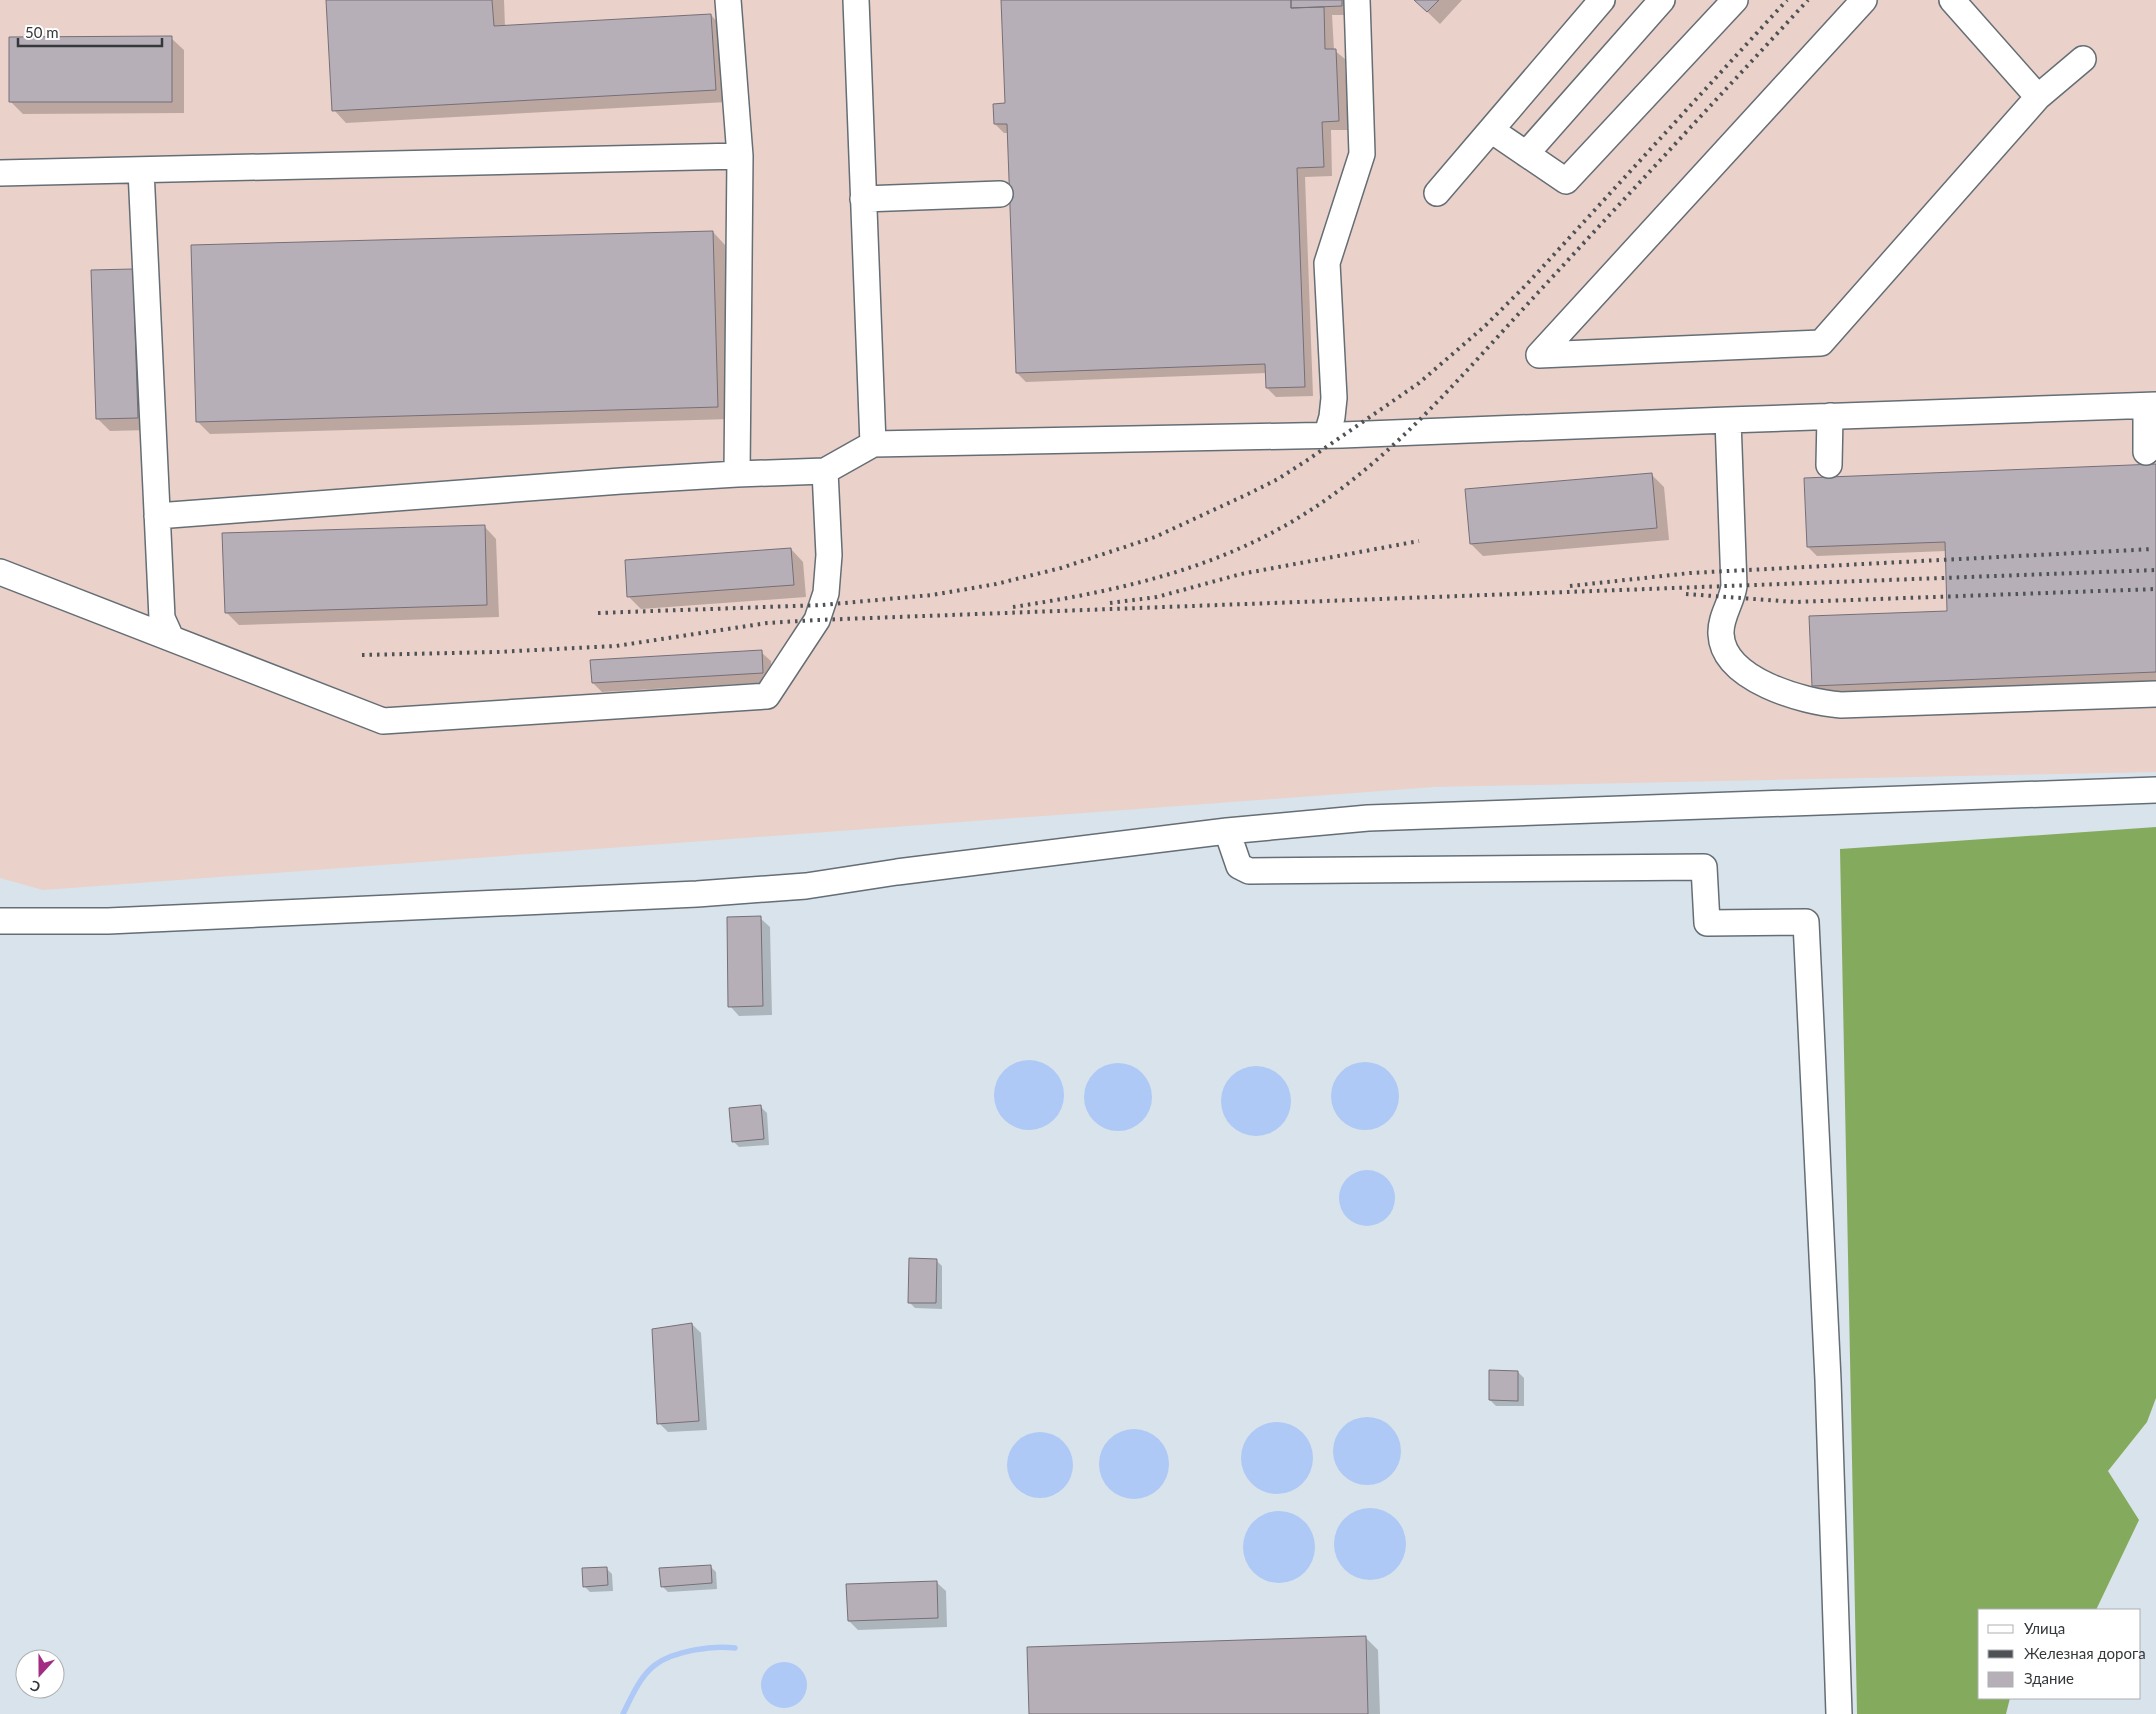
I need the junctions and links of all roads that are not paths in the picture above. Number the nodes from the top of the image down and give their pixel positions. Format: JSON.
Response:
{"nodes":[{"id":1,"x":728,"y":0,"type":"edge"},
{"id":2,"x":856,"y":0,"type":"edge"},
{"id":3,"x":1358,"y":0,"type":"edge"},
{"id":4,"x":1602,"y":0,"type":"edge"},
{"id":5,"x":1662,"y":0,"type":"edge"},
{"id":6,"x":1735,"y":0,"type":"edge"},
{"id":7,"x":1864,"y":0,"type":"edge"},
{"id":8,"x":1952,"y":0,"type":"edge"},
{"id":9,"x":2083,"y":59,"type":"dead end"},
{"id":10,"x":2038,"y":97,"type":"junction"},
{"id":11,"x":1491,"y":130,"type":"junction"},
{"id":12,"x":1526,"y":154,"type":"junction"},
{"id":13,"x":740,"y":156,"type":"junction"},
{"id":14,"x":141,"y":170,"type":"junction"},
{"id":15,"x":0,"y":173,"type":"edge"},
{"id":16,"x":1437,"y":193,"type":"dead end"},
{"id":17,"x":1000,"y":194,"type":"dead end"},
{"id":18,"x":863,"y":199,"type":"junction"},
{"id":19,"x":2151,"y":406,"type":"edge"},
{"id":20,"x":1830,"y":416,"type":"junction"},
{"id":21,"x":1728,"y":420,"type":"junction"},
{"id":22,"x":1327,"y":434,"type":"junction"},
{"id":23,"x":873,"y":444,"type":"junction"},
{"id":24,"x":2146,"y":452,"type":"dead end"},
{"id":25,"x":1829,"y":465,"type":"dead end"},
{"id":26,"x":825,"y":471,"type":"junction"},
{"id":27,"x":737,"y":474,"type":"junction"},
{"id":28,"x":157,"y":516,"type":"junction"},
{"id":29,"x":0,"y":572,"type":"edge"},
{"id":30,"x":171,"y":638,"type":"junction"},
{"id":31,"x":2156,"y":694,"type":"edge"},
{"id":32,"x":2156,"y":790,"type":"edge"},
{"id":33,"x":1227,"y":831,"type":"junction"},
{"id":34,"x":0,"y":921,"type":"edge"},
{"id":35,"x":1839,"y":1714,"type":"edge"}],
"edges":[{"from":1,"to":13,"type":"street"},
{"from":2,"to":18,"type":"street"},
{"from":3,"to":22,"type":"street"},
{"from":4,"to":11,"type":"street"},
{"from":5,"to":12,"type":"street"},
{"from":6,"to":12,"type":"street"},
{"from":7,"to":10,"type":"street"},
{"from":8,"to":10,"type":"street"},
{"from":9,"to":10,"type":"street"},
{"from":11,"to":12,"type":"street"},
{"from":11,"to":16,"type":"street"},
{"from":13,"to":14,"type":"street"},
{"from":13,"to":27,"type":"street"},
{"from":14,"to":15,"type":"street"},
{"from":14,"to":28,"type":"street"},
{"from":17,"to":18,"type":"street"},
{"from":18,"to":23,"type":"street"},
{"from":19,"to":20,"type":"street"},
{"from":19,"to":24,"type":"street"},
{"from":20,"to":21,"type":"street"},
{"from":20,"to":25,"type":"street"},
{"from":21,"to":22,"type":"street"},
{"from":21,"to":31,"type":"street"},
{"from":22,"to":23,"type":"street"},
{"from":23,"to":26,"type":"street"},
{"from":26,"to":27,"type":"street"},
{"from":26,"to":30,"type":"street"},
{"from":27,"to":28,"type":"street"},
{"from":28,"to":30,"type":"street"},
{"from":29,"to":30,"type":"street"},
{"from":32,"to":33,"type":"street"},
{"from":33,"to":34,"type":"street"},
{"from":33,"to":35,"type":"street"}]}
